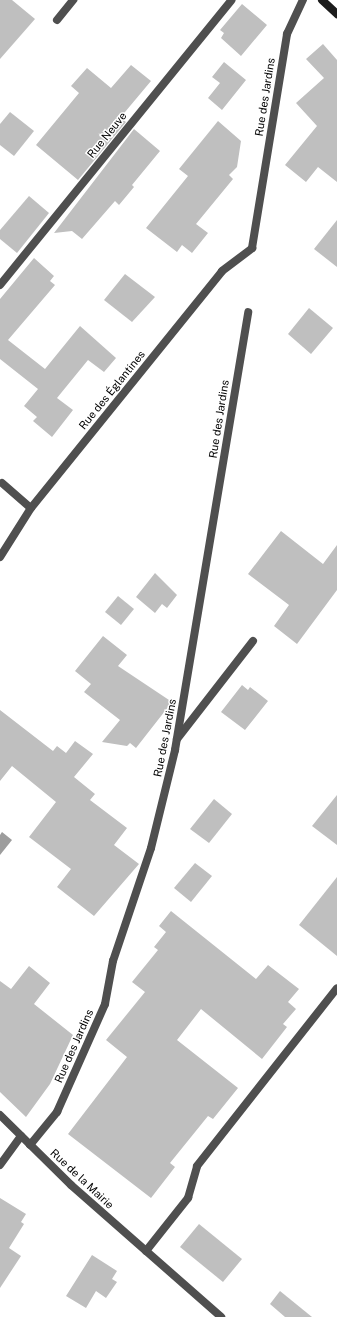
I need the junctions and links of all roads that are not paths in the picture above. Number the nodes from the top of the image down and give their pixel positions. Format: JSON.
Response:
{"nodes":[{"id":1,"x":73,"y":0,"type":"edge"},
{"id":2,"x":232,"y":0,"type":"edge"},
{"id":3,"x":303,"y":0,"type":"edge"},
{"id":4,"x":322,"y":0,"type":"edge"},
{"id":5,"x":337,"y":14,"type":"edge"},
{"id":6,"x":57,"y":20,"type":"dead end"},
{"id":7,"x":252,"y":248,"type":"joint"},
{"id":8,"x":0,"y":285,"type":"edge"},
{"id":9,"x":248,"y":312,"type":"dead end"},
{"id":10,"x":2,"y":483,"type":"dead end"},
{"id":11,"x":31,"y":508,"type":"junction"},
{"id":12,"x":0,"y":557,"type":"edge"},
{"id":13,"x":253,"y":641,"type":"dead end"},
{"id":14,"x":177,"y":738,"type":"junction"},
{"id":15,"x":337,"y":988,"type":"edge"},
{"id":16,"x":0,"y":1115,"type":"edge"},
{"id":17,"x":21,"y":1136,"type":"junction"},
{"id":18,"x":30,"y":1145,"type":"junction"},
{"id":19,"x":0,"y":1165,"type":"edge"},
{"id":20,"x":149,"y":1254,"type":"junction"},
{"id":21,"x":221,"y":1317,"type":"edge"}],
"edges":[{"from":1,"to":6,"type":"street"},
{"from":2,"to":8,"type":"street","name":"Rue Neuve"},
{"from":3,"to":7,"type":"street","name":"Rue des Jardins"},
{"from":4,"to":5,"type":"main road"},
{"from":7,"to":11,"type":"street","name":"Rue des Églantines"},
{"from":9,"to":14,"type":"street","name":"Rue des Jardins"},
{"from":10,"to":11,"type":"street"},
{"from":11,"to":12,"type":"street","name":"Rue des Églantines"},
{"from":13,"to":14,"type":"street"},
{"from":14,"to":18,"type":"street","name":"Rue des Jardins"},
{"from":15,"to":20,"type":"street"},
{"from":16,"to":17,"type":"street","name":"Rue de la Mairie"},
{"from":17,"to":18,"type":"street","name":"Rue de la Mairie"},
{"from":17,"to":19,"type":"street"},
{"from":18,"to":20,"type":"street","name":"Rue de la Mairie"},
{"from":20,"to":21,"type":"street","name":"Rue de la Mairie"}]}
